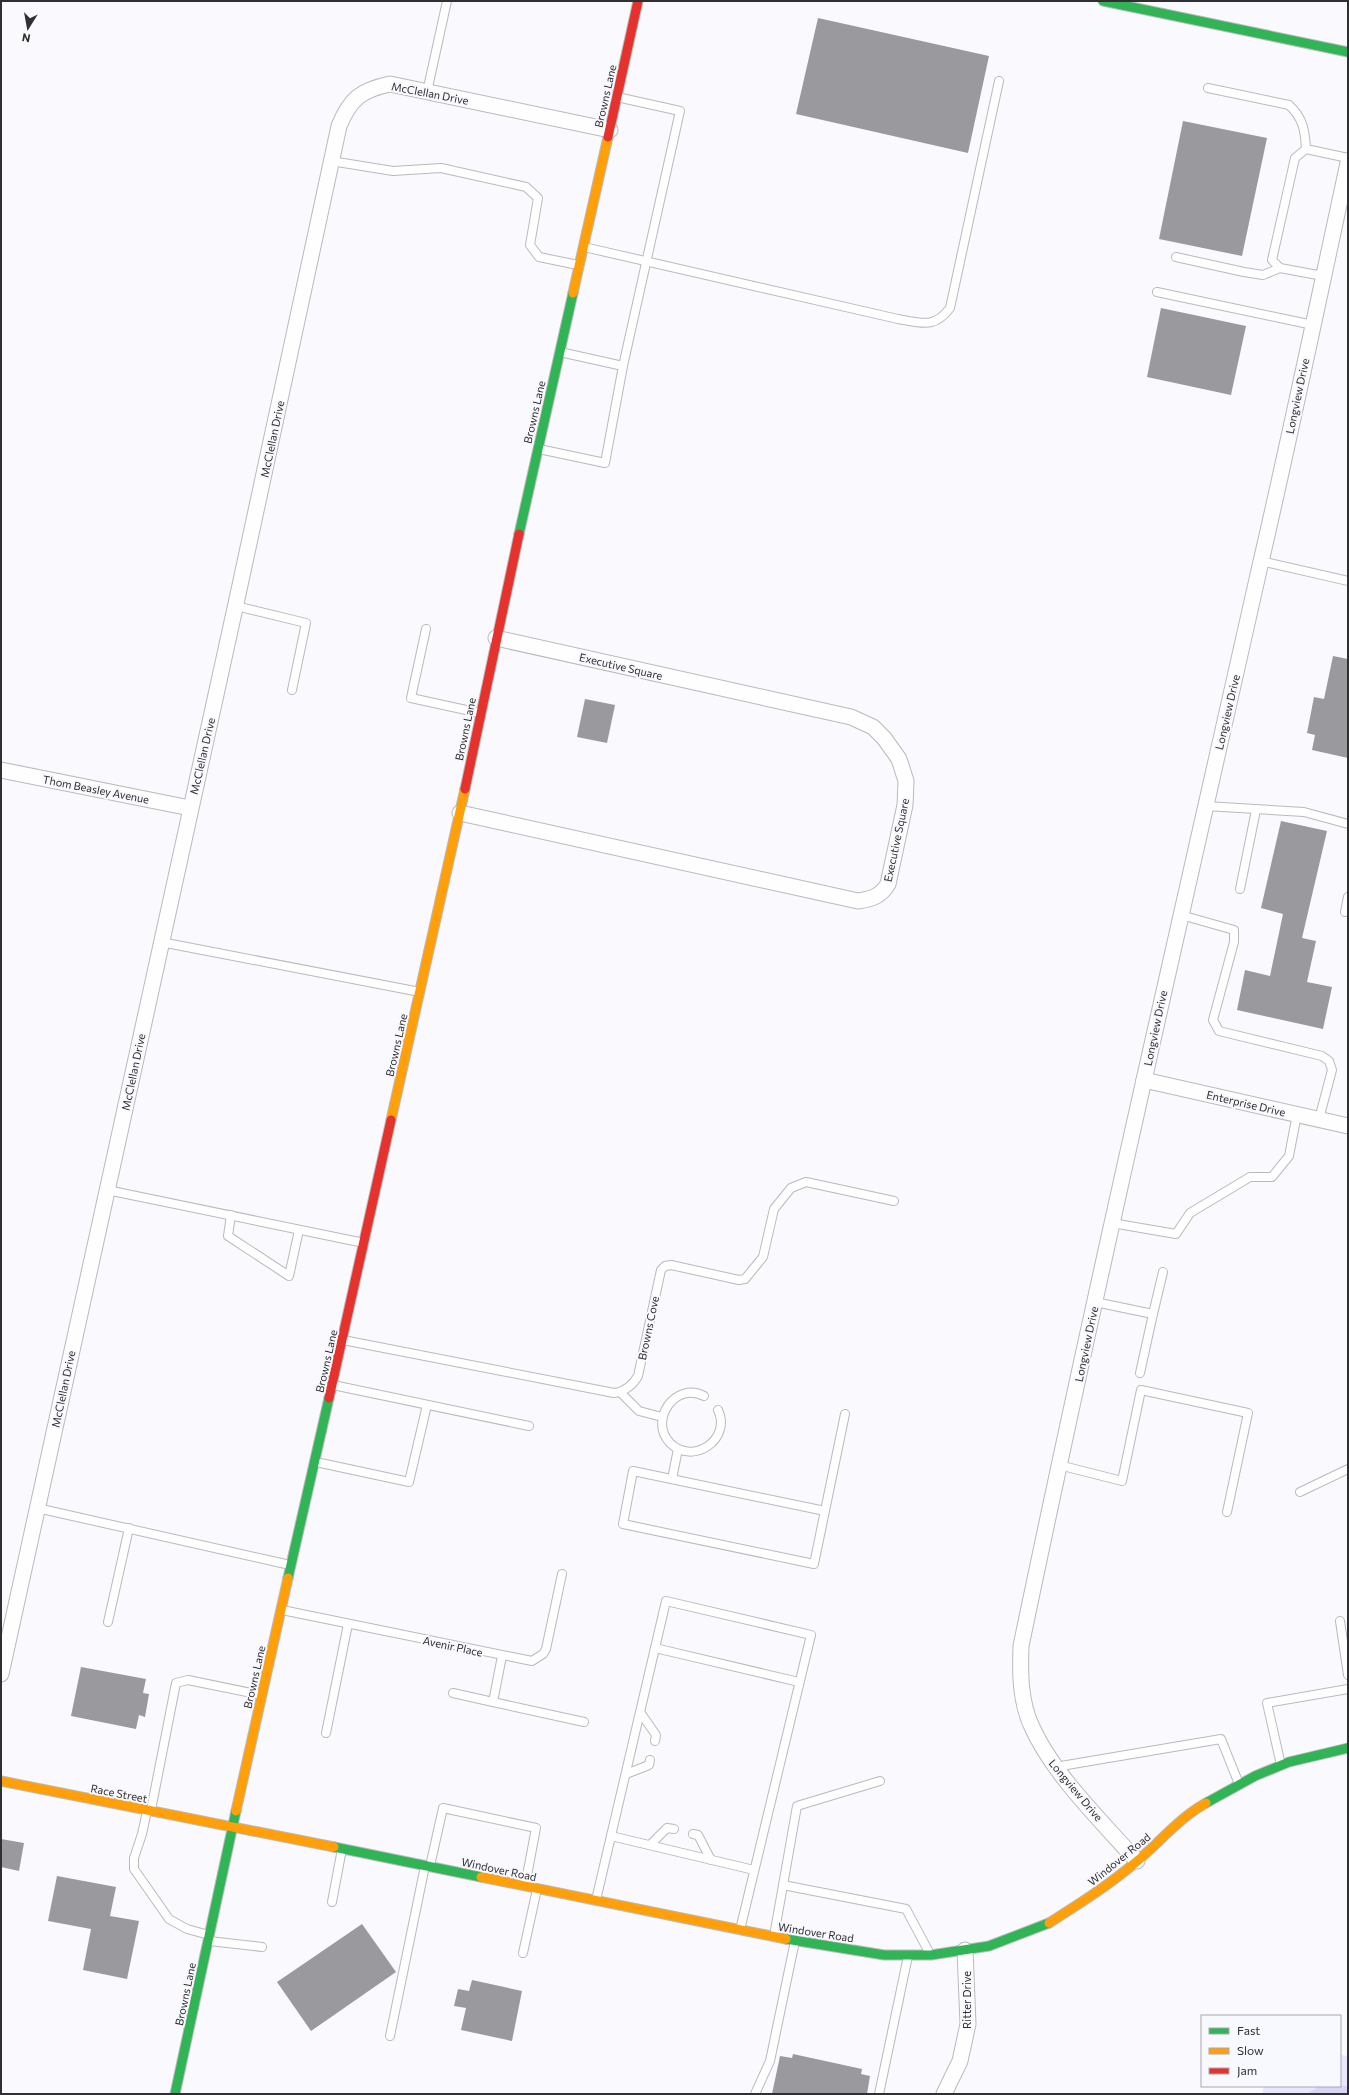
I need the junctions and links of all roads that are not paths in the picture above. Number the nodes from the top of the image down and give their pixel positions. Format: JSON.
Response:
{"nodes":[{"id":1,"x":447,"y":1,"type":"edge"},
{"id":2,"x":638,"y":1,"type":"edge"},
{"id":3,"x":1103,"y":1,"type":"edge"},
{"id":4,"x":1348,"y":52,"type":"edge"},
{"id":5,"x":999,"y":81,"type":"dead end"},
{"id":6,"x":1208,"y":88,"type":"dead end"},
{"id":7,"x":427,"y":92,"type":"junction"},
{"id":8,"x":617,"y":97,"type":"junction"},
{"id":9,"x":610,"y":130,"type":"junction"},
{"id":10,"x":1306,"y":149,"type":"junction"},
{"id":11,"x":1348,"y":158,"type":"edge"},
{"id":12,"x":331,"y":161,"type":"junction"},
{"id":13,"x":1348,"y":163,"type":"edge"},
{"id":14,"x":583,"y":247,"type":"junction"},
{"id":15,"x":1176,"y":257,"type":"dead end"},
{"id":16,"x":647,"y":263,"type":"junction"},
{"id":17,"x":579,"y":265,"type":"junction"},
{"id":18,"x":1280,"y":268,"type":"junction"},
{"id":19,"x":1323,"y":276,"type":"junction"},
{"id":20,"x":1157,"y":292,"type":"dead end"},
{"id":21,"x":1313,"y":325,"type":"junction"},
{"id":22,"x":560,"y":352,"type":"junction"},
{"id":23,"x":623,"y":366,"type":"junction"},
{"id":24,"x":538,"y":448,"type":"junction"},
{"id":25,"x":1261,"y":562,"type":"junction"},
{"id":26,"x":1348,"y":581,"type":"edge"},
{"id":27,"x":236,"y":606,"type":"junction"},
{"id":28,"x":426,"y":629,"type":"dead end"},
{"id":29,"x":496,"y":638,"type":"junction"},
{"id":30,"x":292,"y":690,"type":"dead end"},
{"id":31,"x":481,"y":713,"type":"junction"},
{"id":32,"x":1,"y":770,"type":"edge"},
{"id":33,"x":1206,"y":806,"type":"junction"},
{"id":34,"x":190,"y":808,"type":"junction"},
{"id":35,"x":1256,"y":810,"type":"junction"},
{"id":36,"x":460,"y":813,"type":"junction"},
{"id":37,"x":1348,"y":824,"type":"edge"},
{"id":38,"x":1240,"y":889,"type":"dead end"},
{"id":39,"x":1348,"y":897,"type":"edge"},
{"id":40,"x":1345,"y":912,"type":"dead end"},
{"id":41,"x":1181,"y":915,"type":"junction"},
{"id":42,"x":161,"y":942,"type":"junction"},
{"id":43,"x":420,"y":992,"type":"junction"},
{"id":44,"x":1144,"y":1080,"type":"junction"},
{"id":45,"x":1296,"y":1114,"type":"junction"},
{"id":46,"x":1319,"y":1119,"type":"junction"},
{"id":47,"x":1348,"y":1126,"type":"edge"},
{"id":48,"x":107,"y":1190,"type":"junction"},
{"id":49,"x":894,"y":1200,"type":"dead end"},
{"id":50,"x":231,"y":1216,"type":"junction"},
{"id":51,"x":1112,"y":1223,"type":"junction"},
{"id":52,"x":299,"y":1230,"type":"junction"},
{"id":53,"x":365,"y":1243,"type":"junction"},
{"id":54,"x":1163,"y":1272,"type":"dead end"},
{"id":55,"x":1095,"y":1302,"type":"junction"},
{"id":56,"x":1154,"y":1314,"type":"junction"},
{"id":57,"x":343,"y":1340,"type":"junction"},
{"id":58,"x":1140,"y":1373,"type":"dead end"},
{"id":59,"x":333,"y":1385,"type":"junction"},
{"id":60,"x":620,"y":1392,"type":"junction"},
{"id":61,"x":704,"y":1396,"type":"dead end"},
{"id":62,"x":427,"y":1405,"type":"junction"},
{"id":63,"x":718,"y":1410,"type":"dead end"},
{"id":64,"x":845,"y":1414,"type":"dead end"},
{"id":65,"x":662,"y":1417,"type":"junction"},
{"id":66,"x":529,"y":1426,"type":"dead end"},
{"id":67,"x":678,"y":1449,"type":"junction"},
{"id":68,"x":315,"y":1462,"type":"junction"},
{"id":69,"x":1059,"y":1465,"type":"junction"},
{"id":70,"x":1348,"y":1469,"type":"edge"},
{"id":71,"x":672,"y":1479,"type":"junction"},
{"id":72,"x":1300,"y":1492,"type":"dead end"},
{"id":73,"x":37,"y":1508,"type":"junction"},
{"id":74,"x":825,"y":1511,"type":"junction"},
{"id":75,"x":1226,"y":1512,"type":"dead end"},
{"id":76,"x":129,"y":1528,"type":"junction"},
{"id":77,"x":291,"y":1565,"type":"junction"},
{"id":78,"x":562,"y":1574,"type":"dead end"},
{"id":79,"x":281,"y":1610,"type":"junction"},
{"id":80,"x":1340,"y":1621,"type":"dead end"},
{"id":81,"x":108,"y":1622,"type":"dead end"},
{"id":82,"x":348,"y":1624,"type":"junction"},
{"id":83,"x":655,"y":1648,"type":"junction"},
{"id":84,"x":502,"y":1656,"type":"junction"},
{"id":85,"x":1,"y":1674,"type":"edge"},
{"id":86,"x":1348,"y":1675,"type":"edge"},
{"id":87,"x":799,"y":1682,"type":"junction"},
{"id":88,"x":1348,"y":1689,"type":"edge"},
{"id":89,"x":453,"y":1693,"type":"dead end"},
{"id":90,"x":262,"y":1695,"type":"junction"},
{"id":91,"x":493,"y":1702,"type":"junction"},
{"id":92,"x":640,"y":1712,"type":"junction"},
{"id":93,"x":584,"y":1722,"type":"dead end"},
{"id":94,"x":326,"y":1733,"type":"dead end"},
{"id":95,"x":654,"y":1741,"type":"dead end"},
{"id":96,"x":1348,"y":1748,"type":"edge"},
{"id":97,"x":650,"y":1760,"type":"dead end"},
{"id":98,"x":1282,"y":1765,"type":"junction"},
{"id":99,"x":1054,"y":1767,"type":"junction"},
{"id":100,"x":626,"y":1774,"type":"junction"},
{"id":101,"x":1,"y":1781,"type":"edge"},
{"id":102,"x":880,"y":1781,"type":"dead end"},
{"id":103,"x":1239,"y":1785,"type":"junction"},
{"id":104,"x":149,"y":1811,"type":"junction"},
{"id":105,"x":233,"y":1828,"type":"junction"},
{"id":106,"x":674,"y":1830,"type":"dead end"},
{"id":107,"x":693,"y":1834,"type":"dead end"},
{"id":108,"x":611,"y":1836,"type":"junction"},
{"id":109,"x":650,"y":1845,"type":"junction"},
{"id":110,"x":342,"y":1849,"type":"junction"},
{"id":111,"x":711,"y":1860,"type":"junction"},
{"id":112,"x":1137,"y":1861,"type":"junction"},
{"id":113,"x":428,"y":1866,"type":"junction"},
{"id":114,"x":754,"y":1870,"type":"junction"},
{"id":115,"x":783,"y":1885,"type":"junction"},
{"id":116,"x":525,"y":1886,"type":"junction"},
{"id":117,"x":537,"y":1889,"type":"junction"},
{"id":118,"x":332,"y":1902,"type":"dead end"},
{"id":119,"x":596,"y":1902,"type":"junction"},
{"id":120,"x":740,"y":1930,"type":"junction"},
{"id":121,"x":774,"y":1937,"type":"junction"},
{"id":122,"x":209,"y":1938,"type":"junction"},
{"id":123,"x":795,"y":1940,"type":"junction"},
{"id":124,"x":262,"y":1947,"type":"dead end"},
{"id":125,"x":966,"y":1950,"type":"junction"},
{"id":126,"x":523,"y":1952,"type":"dead end"},
{"id":127,"x":931,"y":1955,"type":"junction"},
{"id":128,"x":908,"y":1956,"type":"junction"},
{"id":129,"x":390,"y":2036,"type":"dead end"},
{"id":130,"x":176,"y":2094,"type":"edge"},
{"id":131,"x":755,"y":2094,"type":"edge"},
{"id":132,"x":879,"y":2094,"type":"edge"},
{"id":133,"x":944,"y":2094,"type":"edge"}],
"edges":[{"from":1,"to":7,"type":"lane"},
{"from":2,"to":8,"type":"street","name":"Browns Lane"},
{"from":3,"to":4,"type":"street"},
{"from":5,"to":16,"type":"lane"},
{"from":6,"to":10,"type":"lane"},
{"from":7,"to":9,"type":"street","name":"McClellan Drive"},
{"from":7,"to":12,"type":"street","name":"McClellan Drive"},
{"from":8,"to":9,"type":"street","name":"Browns Lane"},
{"from":8,"to":16,"type":"lane"},
{"from":9,"to":14,"type":"street","name":"Browns Lane"},
{"from":10,"to":11,"type":"lane"},
{"from":10,"to":18,"type":"lane"},
{"from":12,"to":17,"type":"lane"},
{"from":12,"to":27,"type":"street","name":"McClellan Drive"},
{"from":13,"to":19,"type":"street","name":"Longview Drive"},
{"from":14,"to":16,"type":"lane"},
{"from":14,"to":17,"type":"street","name":"Browns Lane"},
{"from":15,"to":18,"type":"lane"},
{"from":16,"to":23,"type":"lane"},
{"from":17,"to":22,"type":"street","name":"Browns Lane"},
{"from":18,"to":19,"type":"lane"},
{"from":19,"to":21,"type":"street","name":"Longview Drive"},
{"from":20,"to":21,"type":"lane"},
{"from":21,"to":25,"type":"street","name":"Longview Drive"},
{"from":22,"to":23,"type":"lane"},
{"from":22,"to":24,"type":"street","name":"Browns Lane"},
{"from":23,"to":24,"type":"lane"},
{"from":24,"to":29,"type":"street","name":"Browns Lane"},
{"from":25,"to":26,"type":"lane"},
{"from":25,"to":33,"type":"street","name":"Longview Drive"},
{"from":27,"to":30,"type":"lane"},
{"from":27,"to":34,"type":"street","name":"McClellan Drive"},
{"from":28,"to":31,"type":"lane"},
{"from":29,"to":31,"type":"street","name":"Browns Lane"},
{"from":29,"to":36,"type":"street","name":"Executive Square"},
{"from":31,"to":36,"type":"street","name":"Browns Lane"},
{"from":32,"to":34,"type":"street","name":"Thom Beasley Avenue"},
{"from":33,"to":35,"type":"lane"},
{"from":33,"to":41,"type":"street","name":"Longview Drive"},
{"from":34,"to":42,"type":"street","name":"McClellan Drive"},
{"from":35,"to":37,"type":"lane"},
{"from":35,"to":38,"type":"lane"},
{"from":36,"to":43,"type":"street","name":"Browns Lane"},
{"from":39,"to":40,"type":"lane"},
{"from":41,"to":44,"type":"street","name":"Longview Drive"},
{"from":41,"to":46,"type":"lane"},
{"from":42,"to":43,"type":"lane"},
{"from":42,"to":48,"type":"street","name":"McClellan Drive"},
{"from":43,"to":53,"type":"street","name":"Browns Lane"},
{"from":44,"to":45,"type":"street","name":"Enterprise Drive"},
{"from":44,"to":51,"type":"street","name":"Longview Drive"},
{"from":45,"to":46,"type":"street","name":"Enterprise Drive"},
{"from":45,"to":51,"type":"lane"},
{"from":46,"to":47,"type":"street","name":"Enterprise Drive"},
{"from":48,"to":50,"type":"lane"},
{"from":48,"to":73,"type":"street","name":"McClellan Drive"},
{"from":49,"to":60,"type":"lane","name":"Browns Cove"},
{"from":50,"to":52,"type":"lane"},
{"from":50,"to":52,"type":"lane"},
{"from":51,"to":55,"type":"street","name":"Longview Drive"},
{"from":52,"to":53,"type":"lane"},
{"from":53,"to":57,"type":"street","name":"Browns Lane"},
{"from":54,"to":56,"type":"lane"},
{"from":55,"to":56,"type":"lane"},
{"from":55,"to":69,"type":"street","name":"Longview Drive"},
{"from":56,"to":58,"type":"lane"},
{"from":57,"to":59,"type":"street","name":"Browns Lane"},
{"from":57,"to":60,"type":"lane"},
{"from":59,"to":62,"type":"lane"},
{"from":59,"to":68,"type":"street","name":"Browns Lane"},
{"from":60,"to":65,"type":"lane"},
{"from":61,"to":65,"type":"lane"},
{"from":62,"to":66,"type":"lane"},
{"from":62,"to":68,"type":"lane"},
{"from":63,"to":67,"type":"lane"},
{"from":64,"to":74,"type":"lane"},
{"from":65,"to":67,"type":"lane"},
{"from":67,"to":71,"type":"lane"},
{"from":68,"to":77,"type":"street","name":"Browns Lane"},
{"from":69,"to":75,"type":"lane"},
{"from":69,"to":99,"type":"street","name":"Longview Drive"},
{"from":70,"to":72,"type":"lane"},
{"from":71,"to":74,"type":"lane"},
{"from":71,"to":74,"type":"lane"},
{"from":73,"to":76,"type":"lane"},
{"from":73,"to":85,"type":"street","name":"McClellan Drive"},
{"from":76,"to":77,"type":"lane"},
{"from":76,"to":81,"type":"lane"},
{"from":77,"to":79,"type":"street","name":"Browns Lane"},
{"from":78,"to":84,"type":"lane","name":"Avenir Place"},
{"from":79,"to":82,"type":"lane","name":"Avenir Place"},
{"from":79,"to":90,"type":"street","name":"Browns Lane"},
{"from":80,"to":86,"type":"lane"},
{"from":82,"to":84,"type":"lane","name":"Avenir Place"},
{"from":82,"to":94,"type":"lane"},
{"from":83,"to":87,"type":"lane"},
{"from":83,"to":87,"type":"lane"},
{"from":83,"to":92,"type":"lane"},
{"from":84,"to":91,"type":"lane"},
{"from":87,"to":114,"type":"lane"},
{"from":88,"to":98,"type":"lane"},
{"from":89,"to":91,"type":"lane"},
{"from":90,"to":104,"type":"lane"},
{"from":90,"to":105,"type":"street","name":"Browns Lane"},
{"from":91,"to":93,"type":"lane"},
{"from":92,"to":95,"type":"lane"},
{"from":92,"to":100,"type":"lane"},
{"from":96,"to":98,"type":"street","name":"Windover Road"},
{"from":97,"to":100,"type":"lane"},
{"from":98,"to":103,"type":"street","name":"Windover Road"},
{"from":99,"to":103,"type":"lane"},
{"from":99,"to":112,"type":"street","name":"Longview Drive"},
{"from":100,"to":108,"type":"lane"},
{"from":101,"to":104,"type":"street","name":"Race Street"},
{"from":102,"to":115,"type":"lane"},
{"from":103,"to":112,"type":"street","name":"Windover Road"},
{"from":104,"to":105,"type":"street","name":"Race Street"},
{"from":104,"to":122,"type":"lane"},
{"from":105,"to":110,"type":"street","name":"Windover Road"},
{"from":105,"to":122,"type":"street","name":"Browns Lane"},
{"from":106,"to":109,"type":"lane"},
{"from":107,"to":111,"type":"lane"},
{"from":108,"to":109,"type":"lane"},
{"from":108,"to":119,"type":"lane"},
{"from":109,"to":111,"type":"lane"},
{"from":110,"to":113,"type":"street","name":"Windover Road"},
{"from":110,"to":118,"type":"lane"},
{"from":111,"to":114,"type":"lane"},
{"from":112,"to":125,"type":"street","name":"Windover Road"},
{"from":113,"to":116,"type":"street","name":"Windover Road"},
{"from":113,"to":116,"type":"lane"},
{"from":113,"to":129,"type":"lane"},
{"from":114,"to":120,"type":"lane"},
{"from":115,"to":121,"type":"lane"},
{"from":115,"to":127,"type":"lane"},
{"from":116,"to":117,"type":"street","name":"Windover Road"},
{"from":117,"to":119,"type":"street","name":"Windover Road"},
{"from":117,"to":126,"type":"lane"},
{"from":119,"to":120,"type":"street","name":"Windover Road"},
{"from":120,"to":121,"type":"street","name":"Windover Road"},
{"from":121,"to":123,"type":"street","name":"Windover Road"},
{"from":122,"to":124,"type":"lane"},
{"from":122,"to":130,"type":"street","name":"Browns Lane"},
{"from":123,"to":128,"type":"street","name":"Windover Road"},
{"from":123,"to":131,"type":"lane"},
{"from":125,"to":127,"type":"street","name":"Windover Road"},
{"from":125,"to":133,"type":"street","name":"Ritter Drive"},
{"from":127,"to":128,"type":"street","name":"Windover Road"},
{"from":128,"to":132,"type":"lane"}]}
